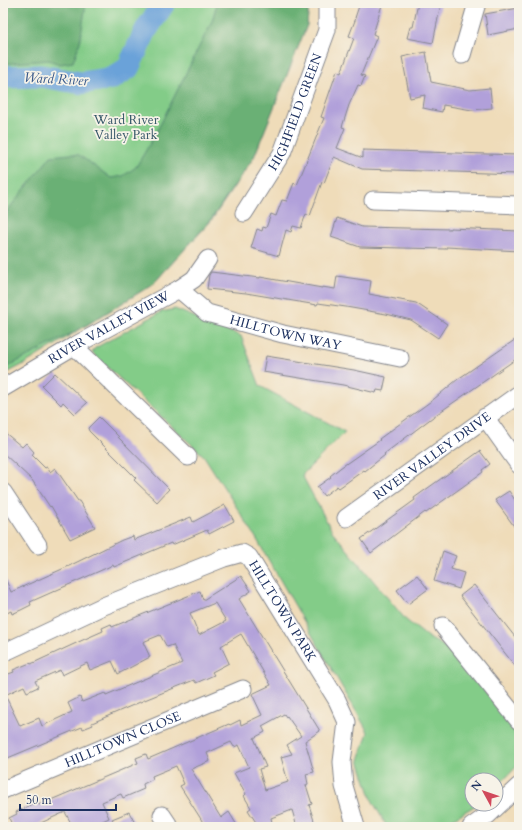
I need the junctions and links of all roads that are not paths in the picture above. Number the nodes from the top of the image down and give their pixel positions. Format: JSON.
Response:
{"nodes":[{"id":1,"x":327,"y":3,"type":"edge"},
{"id":2,"x":477,"y":3,"type":"edge"},
{"id":3,"x":462,"y":55,"type":"dead end"},
{"id":4,"x":373,"y":200,"type":"dead end"},
{"id":5,"x":519,"y":205,"type":"edge"},
{"id":6,"x":244,"y":213,"type":"dead end"},
{"id":7,"x":208,"y":259,"type":"dead end"},
{"id":8,"x":179,"y":289,"type":"junction"},
{"id":9,"x":74,"y":346,"type":"junction"},
{"id":10,"x":400,"y":358,"type":"dead end"},
{"id":11,"x":3,"y":388,"type":"edge"},
{"id":12,"x":519,"y":394,"type":"edge"},
{"id":13,"x":485,"y":417,"type":"junction"},
{"id":14,"x":188,"y":458,"type":"dead end"},
{"id":15,"x":519,"y":465,"type":"edge"},
{"id":16,"x":3,"y":492,"type":"edge"},
{"id":17,"x":346,"y":518,"type":"dead end"},
{"id":18,"x":38,"y":545,"type":"dead end"},
{"id":19,"x":443,"y":626,"type":"dead end"},
{"id":20,"x":3,"y":653,"type":"edge"},
{"id":21,"x":243,"y":689,"type":"dead end"},
{"id":22,"x":519,"y":721,"type":"edge"},
{"id":23,"x":519,"y":786,"type":"edge"},
{"id":24,"x":3,"y":790,"type":"edge"},
{"id":25,"x":492,"y":821,"type":"edge"},
{"id":26,"x":356,"y":827,"type":"edge"},
{"id":27,"x":471,"y":827,"type":"edge"}],
"edges":[{"from":1,"to":6,"type":"street","name":"HIGHFIELD GREEN"},
{"from":2,"to":3,"type":"street"},
{"from":4,"to":5,"type":"street"},
{"from":7,"to":8,"type":"street","name":"RIVER VALLEY VIEW"},
{"from":8,"to":9,"type":"street","name":"RIVER VALLEY VIEW"},
{"from":8,"to":10,"type":"street","name":"HILLTOWN WAY"},
{"from":9,"to":11,"type":"street","name":"RIVER VALLEY VIEW"},
{"from":9,"to":14,"type":"street"},
{"from":12,"to":13,"type":"street","name":"RIVER VALLEY DRIVE"},
{"from":13,"to":15,"type":"street"},
{"from":13,"to":17,"type":"street","name":"RIVER VALLEY DRIVE"},
{"from":16,"to":18,"type":"street"},
{"from":19,"to":22,"type":"street"},
{"from":20,"to":26,"type":"street","name":"HILLTOWN PARK"},
{"from":21,"to":24,"type":"street","name":"HILLTOWN CLOSE"},
{"from":23,"to":25,"type":"street"},
{"from":25,"to":27,"type":"street"}]}
